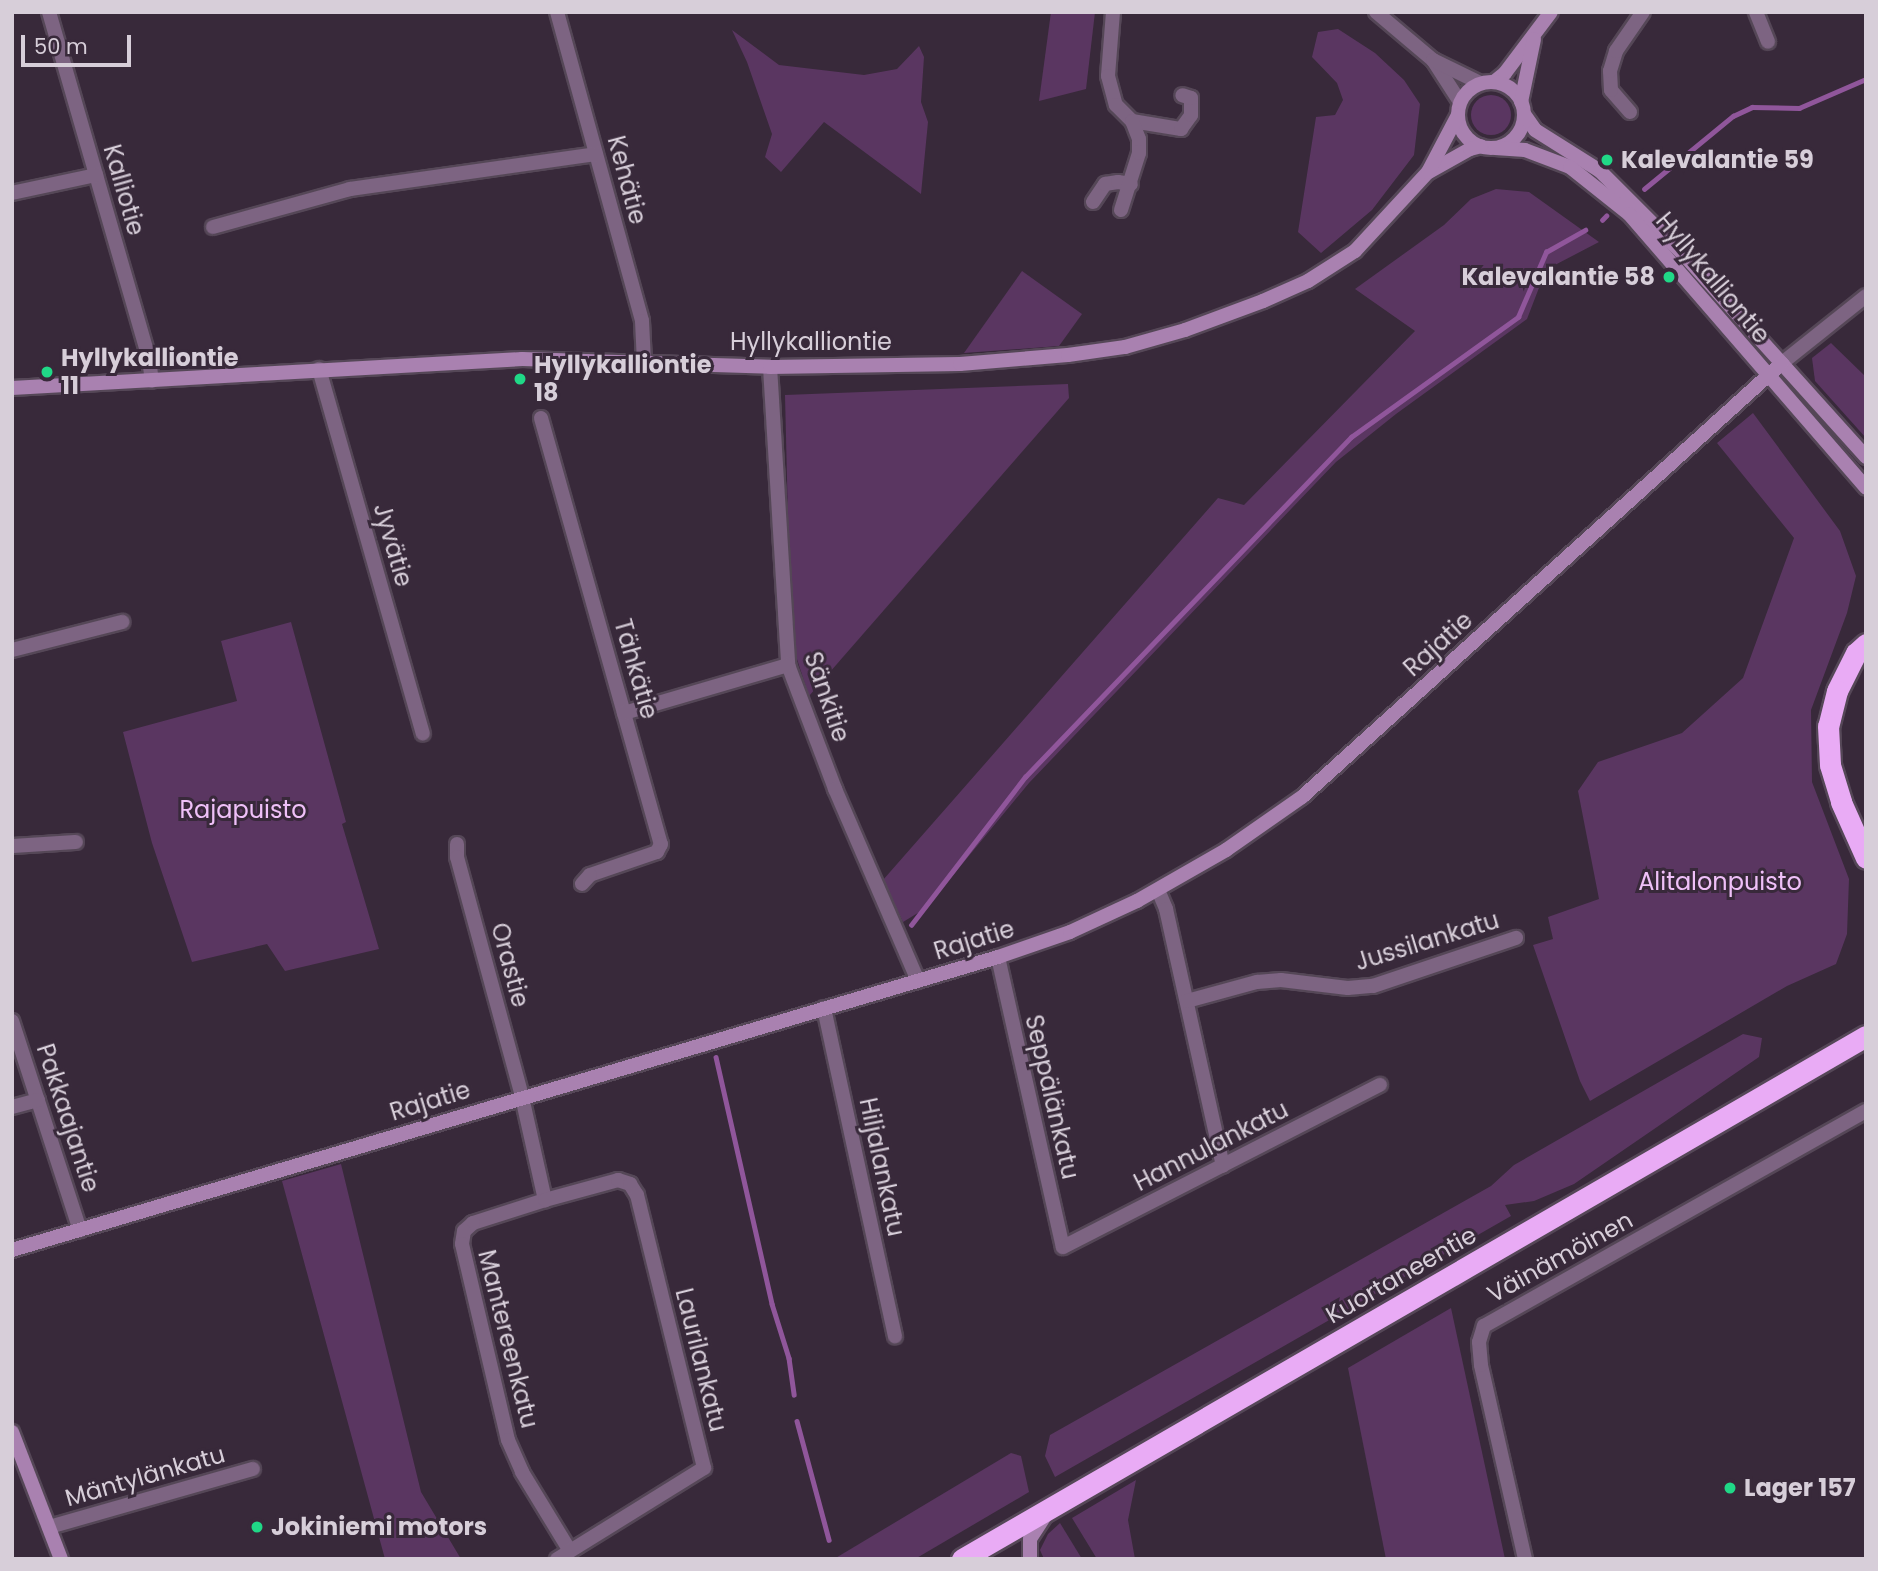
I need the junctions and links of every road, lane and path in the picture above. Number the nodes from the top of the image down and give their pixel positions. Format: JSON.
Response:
{"nodes":[{"id":1,"x":49,"y":12,"type":"edge"},
{"id":2,"x":556,"y":12,"type":"edge"},
{"id":3,"x":1113,"y":12,"type":"edge"},
{"id":4,"x":1376,"y":12,"type":"edge"},
{"id":5,"x":1551,"y":12,"type":"edge"},
{"id":6,"x":1643,"y":12,"type":"edge"},
{"id":7,"x":1756,"y":12,"type":"edge"},
{"id":8,"x":1534,"y":38,"type":"junction"},
{"id":9,"x":1768,"y":42,"type":"dead end"},
{"id":10,"x":1433,"y":60,"type":"junction"},
{"id":11,"x":1487,"y":83,"type":"junction"},
{"id":12,"x":1182,"y":95,"type":"dead end"},
{"id":13,"x":1459,"y":108,"type":"junction"},
{"id":14,"x":1523,"y":108,"type":"junction"},
{"id":15,"x":1630,"y":112,"type":"dead end"},
{"id":16,"x":1132,"y":121,"type":"junction"},
{"id":17,"x":1488,"y":147,"type":"junction"},
{"id":18,"x":596,"y":154,"type":"junction"},
{"id":19,"x":1428,"y":172,"type":"junction"},
{"id":20,"x":96,"y":175,"type":"junction"},
{"id":21,"x":1131,"y":184,"type":"junction"},
{"id":22,"x":12,"y":193,"type":"edge"},
{"id":23,"x":1093,"y":202,"type":"dead end"},
{"id":24,"x":1121,"y":210,"type":"dead end"},
{"id":25,"x":213,"y":227,"type":"dead end"},
{"id":26,"x":1866,"y":296,"type":"edge"},
{"id":27,"x":644,"y":362,"type":"junction"},
{"id":28,"x":1782,"y":363,"type":"junction"},
{"id":29,"x":770,"y":367,"type":"junction"},
{"id":30,"x":319,"y":369,"type":"junction"},
{"id":31,"x":1767,"y":377,"type":"junction"},
{"id":32,"x":152,"y":381,"type":"junction"},
{"id":33,"x":12,"y":388,"type":"edge"},
{"id":34,"x":541,"y":418,"type":"dead end"},
{"id":35,"x":1866,"y":457,"type":"edge"},
{"id":36,"x":1866,"y":488,"type":"edge"},
{"id":37,"x":122,"y":622,"type":"dead end"},
{"id":38,"x":1866,"y":644,"type":"edge"},
{"id":39,"x":12,"y":650,"type":"edge"},
{"id":40,"x":788,"y":664,"type":"junction"},
{"id":41,"x":624,"y":713,"type":"junction"},
{"id":42,"x":423,"y":733,"type":"dead end"},
{"id":43,"x":76,"y":842,"type":"dead end"},
{"id":44,"x":457,"y":845,"type":"dead end"},
{"id":45,"x":12,"y":846,"type":"edge"},
{"id":46,"x":1866,"y":858,"type":"edge"},
{"id":47,"x":582,"y":884,"type":"dead end"},
{"id":48,"x":1158,"y":890,"type":"junction"},
{"id":49,"x":1516,"y":937,"type":"dead end"},
{"id":50,"x":998,"y":957,"type":"junction"},
{"id":51,"x":918,"y":981,"type":"junction"},
{"id":52,"x":1187,"y":1001,"type":"junction"},
{"id":53,"x":824,"y":1008,"type":"junction"},
{"id":54,"x":12,"y":1021,"type":"edge"},
{"id":55,"x":1866,"y":1036,"type":"edge"},
{"id":56,"x":1380,"y":1085,"type":"dead end"},
{"id":57,"x":523,"y":1097,"type":"junction"},
{"id":58,"x":38,"y":1100,"type":"junction"},
{"id":59,"x":12,"y":1107,"type":"edge"},
{"id":60,"x":1866,"y":1111,"type":"edge"},
{"id":61,"x":1223,"y":1166,"type":"junction"},
{"id":62,"x":545,"y":1200,"type":"junction"},
{"id":63,"x":80,"y":1230,"type":"junction"},
{"id":64,"x":1063,"y":1247,"type":"joint"},
{"id":65,"x":12,"y":1250,"type":"edge"},
{"id":66,"x":895,"y":1336,"type":"dead end"},
{"id":67,"x":12,"y":1432,"type":"edge"},
{"id":68,"x":253,"y":1469,"type":"dead end"},
{"id":69,"x":1052,"y":1507,"type":"junction"},
{"id":70,"x":49,"y":1527,"type":"junction"},
{"id":71,"x":570,"y":1551,"type":"junction"},
{"id":72,"x":61,"y":1559,"type":"edge"},
{"id":73,"x":557,"y":1559,"type":"edge"},
{"id":74,"x":962,"y":1559,"type":"edge"},
{"id":75,"x":1030,"y":1559,"type":"edge"},
{"id":76,"x":1525,"y":1559,"type":"edge"}],
"edges":[{"from":1,"to":20,"type":"street","name":"Kalliotie"},
{"from":2,"to":18,"type":"street","name":"Kehätie"},
{"from":3,"to":16,"type":"street"},
{"from":4,"to":10,"type":"street"},
{"from":5,"to":8,"type":"main road"},
{"from":6,"to":15,"type":"street"},
{"from":7,"to":9,"type":"street"},
{"from":8,"to":11,"type":"main road"},
{"from":8,"to":14,"type":"main road"},
{"from":10,"to":11,"type":"street"},
{"from":10,"to":13,"type":"street"},
{"from":11,"to":13,"type":"main road"},
{"from":11,"to":14,"type":"main road"},
{"from":12,"to":16,"type":"street"},
{"from":13,"to":17,"type":"main road"},
{"from":13,"to":19,"type":"main road","name":"Hyllykalliontie"},
{"from":14,"to":17,"type":"main road"},
{"from":14,"to":28,"type":"main road","name":"Hyllykalliontie"},
{"from":16,"to":21,"type":"street"},
{"from":17,"to":19,"type":"main road","name":"Hyllykalliontie"},
{"from":17,"to":31,"type":"main road","name":"Hyllykalliontie"},
{"from":18,"to":25,"type":"street"},
{"from":18,"to":27,"type":"street","name":"Kehätie"},
{"from":19,"to":29,"type":"main road","name":"Hyllykalliontie"},
{"from":20,"to":22,"type":"street"},
{"from":20,"to":32,"type":"street","name":"Kalliotie"},
{"from":21,"to":23,"type":"street"},
{"from":21,"to":24,"type":"street"},
{"from":26,"to":28,"type":"street"},
{"from":27,"to":29,"type":"main road","name":"Hyllykalliontie"},
{"from":27,"to":30,"type":"main road","name":"Hyllykalliontie"},
{"from":28,"to":31,"type":"main road","name":"Rajatie"},
{"from":28,"to":35,"type":"main road","name":"Hyllykalliontie"},
{"from":29,"to":40,"type":"street","name":"Sänkitie"},
{"from":30,"to":32,"type":"main road","name":"Hyllykalliontie"},
{"from":30,"to":42,"type":"street","name":"Jyvätie"},
{"from":31,"to":36,"type":"main road","name":"Hyllykalliontie"},
{"from":31,"to":48,"type":"main road","name":"Rajatie"},
{"from":32,"to":33,"type":"main road","name":"Hyllykalliontie"},
{"from":34,"to":41,"type":"street","name":"Tähkätie"},
{"from":37,"to":39,"type":"street"},
{"from":38,"to":46,"type":"highway"},
{"from":40,"to":41,"type":"street"},
{"from":40,"to":51,"type":"street","name":"Sänkitie"},
{"from":41,"to":47,"type":"street","name":"Tähkätie"},
{"from":43,"to":45,"type":"street"},
{"from":44,"to":57,"type":"street","name":"Orastie"},
{"from":48,"to":50,"type":"main road","name":"Rajatie"},
{"from":48,"to":52,"type":"street"},
{"from":49,"to":52,"type":"street","name":"Jussilankatu"},
{"from":50,"to":51,"type":"main road","name":"Rajatie"},
{"from":50,"to":64,"type":"street","name":"Seppälänkatu"},
{"from":51,"to":53,"type":"main road","name":"Rajatie"},
{"from":52,"to":61,"type":"street"},
{"from":53,"to":57,"type":"main road","name":"Rajatie"},
{"from":53,"to":66,"type":"street","name":"Hiljalankatu"},
{"from":54,"to":58,"type":"street","name":"Pakkaajantie"},
{"from":55,"to":69,"type":"highway","name":"Kuortaneentie"},
{"from":56,"to":61,"type":"street","name":"Hannulankatu"},
{"from":57,"to":62,"type":"street"},
{"from":57,"to":63,"type":"main road","name":"Rajatie"},
{"from":58,"to":59,"type":"street"},
{"from":58,"to":63,"type":"street","name":"Pakkaajantie"},
{"from":60,"to":76,"type":"street","name":"Väinämöinen"},
{"from":61,"to":64,"type":"street","name":"Hannulankatu"},
{"from":62,"to":71,"type":"street","name":"Mantereenkatu"},
{"from":62,"to":71,"type":"street","name":"Laurilankatu"},
{"from":63,"to":65,"type":"main road","name":"Rajatie"},
{"from":67,"to":70,"type":"main road"},
{"from":68,"to":70,"type":"street","name":"Mäntylänkatu"},
{"from":69,"to":74,"type":"highway","name":"Kuortaneentie"},
{"from":69,"to":75,"type":"main road"},
{"from":70,"to":72,"type":"main road"},
{"from":71,"to":73,"type":"street","name":"Laurilankatu"}]}
